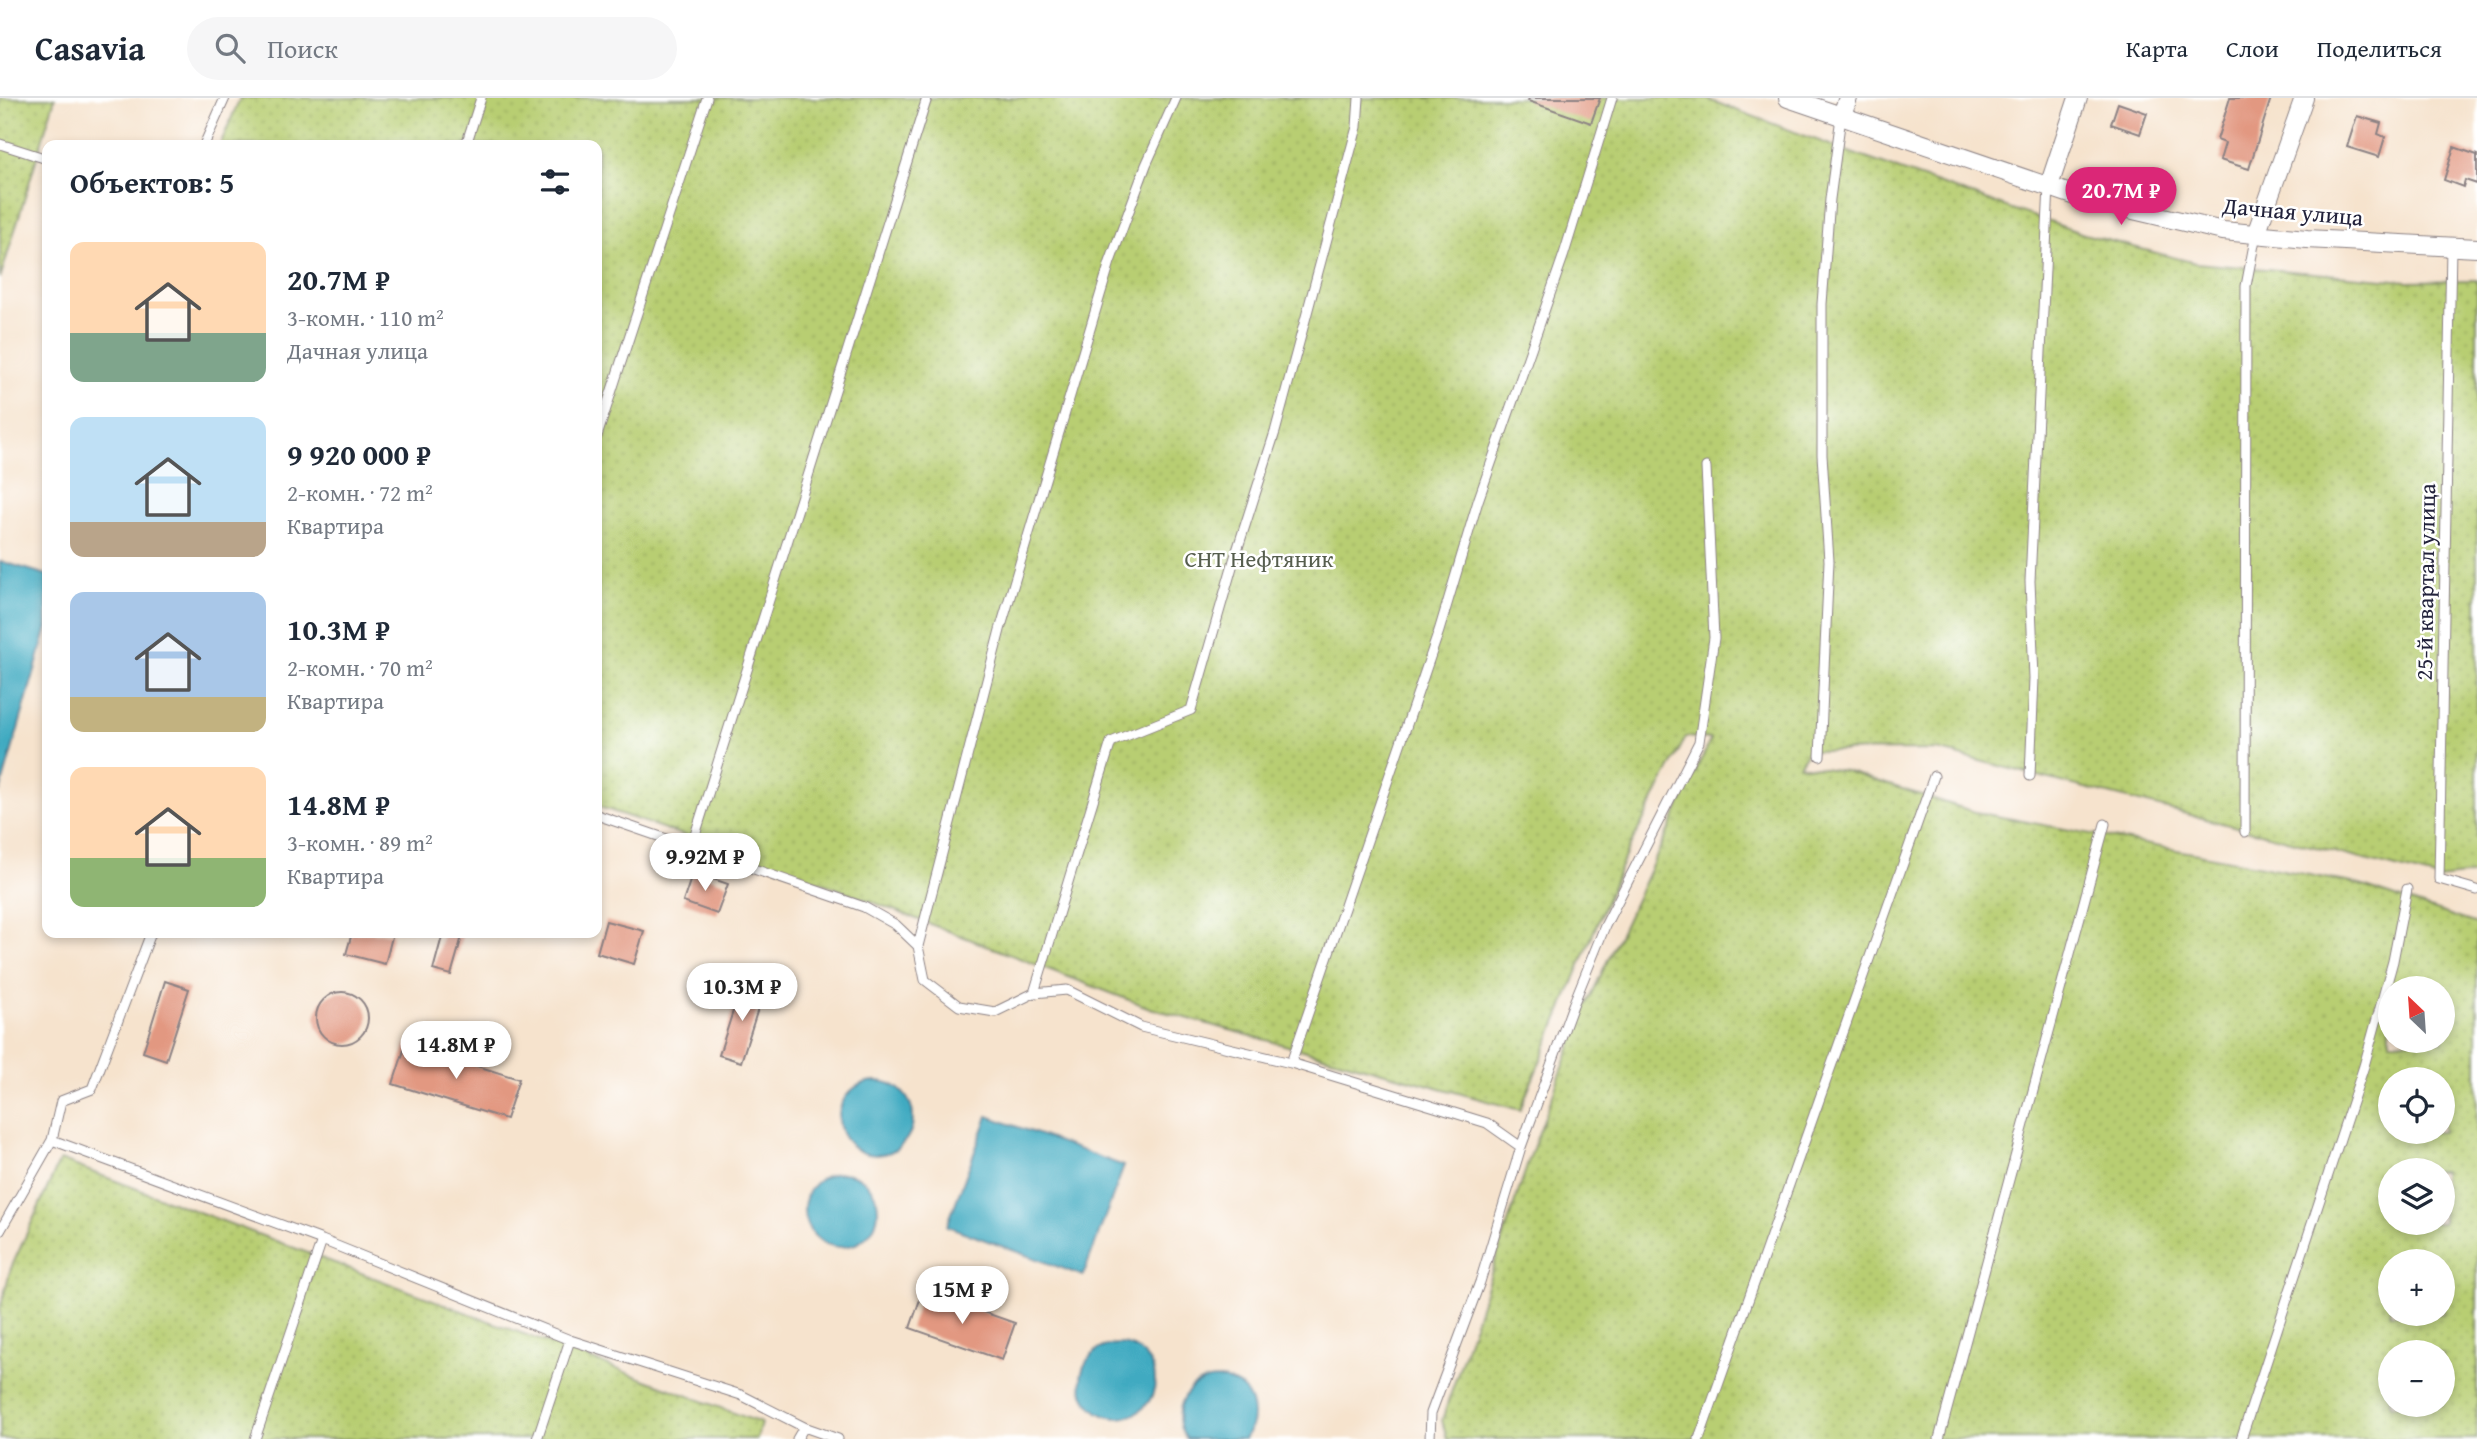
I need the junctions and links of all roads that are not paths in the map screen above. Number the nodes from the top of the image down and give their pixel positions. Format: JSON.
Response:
{"nodes":[{"id":1,"x":225,"y":98,"type":"edge"},
{"id":2,"x":481,"y":98,"type":"edge"},
{"id":3,"x":707,"y":98,"type":"edge"},
{"id":4,"x":927,"y":98,"type":"edge"},
{"id":5,"x":1176,"y":98,"type":"edge"},
{"id":6,"x":1359,"y":98,"type":"edge"},
{"id":7,"x":1612,"y":98,"type":"edge"},
{"id":8,"x":1788,"y":98,"type":"edge"},
{"id":9,"x":1848,"y":98,"type":"edge"},
{"id":10,"x":2078,"y":98,"type":"edge"},
{"id":11,"x":2304,"y":98,"type":"edge"},
{"id":12,"x":1841,"y":117,"type":"junction"},
{"id":13,"x":206,"y":140,"type":"edge"},
{"id":14,"x":468,"y":140,"type":"edge"},
{"id":15,"x":0,"y":144,"type":"edge"},
{"id":16,"x":42,"y":157,"type":"edge"},
{"id":17,"x":2049,"y":186,"type":"junction"},
{"id":18,"x":2256,"y":234,"type":"junction"},
{"id":19,"x":2451,"y":247,"type":"junction"},
{"id":20,"x":2477,"y":248,"type":"edge"},
{"id":21,"x":602,"y":421,"type":"edge"},
{"id":22,"x":1706,"y":467,"type":"dead end"},
{"id":23,"x":1820,"y":756,"type":"dead end"},
{"id":24,"x":1934,"y":776,"type":"dead end"},
{"id":25,"x":2030,"y":776,"type":"dead end"},
{"id":26,"x":602,"y":817,"type":"edge"},
{"id":27,"x":2105,"y":824,"type":"dead end"},
{"id":28,"x":2245,"y":832,"type":"dead end"},
{"id":29,"x":691,"y":848,"type":"junction"},
{"id":30,"x":2407,"y":889,"type":"dead end"},
{"id":31,"x":2477,"y":890,"type":"edge"},
{"id":32,"x":149,"y":938,"type":"edge"},
{"id":33,"x":918,"y":946,"type":"junction"},
{"id":34,"x":1034,"y":993,"type":"junction"},
{"id":35,"x":1291,"y":1063,"type":"junction"},
{"id":36,"x":52,"y":1140,"type":"junction"},
{"id":37,"x":1521,"y":1147,"type":"junction"},
{"id":38,"x":0,"y":1231,"type":"edge"},
{"id":39,"x":322,"y":1240,"type":"junction"},
{"id":40,"x":570,"y":1340,"type":"junction"},
{"id":41,"x":804,"y":1427,"type":"junction"},
{"id":42,"x":255,"y":1439,"type":"edge"},
{"id":43,"x":537,"y":1439,"type":"edge"},
{"id":44,"x":796,"y":1439,"type":"edge"},
{"id":45,"x":838,"y":1439,"type":"edge"},
{"id":46,"x":1430,"y":1439,"type":"edge"},
{"id":47,"x":1699,"y":1439,"type":"edge"},
{"id":48,"x":1939,"y":1439,"type":"edge"},
{"id":49,"x":2241,"y":1439,"type":"edge"}],
"edges":[{"from":1,"to":13,"type":"lane"},
{"from":2,"to":14,"type":"lane"},
{"from":3,"to":21,"type":"lane"},
{"from":4,"to":29,"type":"lane"},
{"from":5,"to":33,"type":"lane"},
{"from":6,"to":34,"type":"lane"},
{"from":7,"to":35,"type":"lane"},
{"from":8,"to":12,"type":"street","name":"Дачная улица"},
{"from":9,"to":12,"type":"street"},
{"from":10,"to":17,"type":"street"},
{"from":11,"to":18,"type":"street"},
{"from":12,"to":17,"type":"street","name":"Дачная улица"},
{"from":12,"to":23,"type":"lane"},
{"from":15,"to":16,"type":"lane"},
{"from":17,"to":18,"type":"street","name":"Дачная улица"},
{"from":17,"to":25,"type":"lane"},
{"from":18,"to":19,"type":"street","name":"Дачная улица"},
{"from":18,"to":28,"type":"lane"},
{"from":19,"to":20,"type":"street","name":"Дачная улица"},
{"from":19,"to":31,"type":"lane","name":"25-й квартал улица"},
{"from":22,"to":37,"type":"lane"},
{"from":24,"to":47,"type":"lane"},
{"from":26,"to":29,"type":"lane"},
{"from":27,"to":48,"type":"lane"},
{"from":29,"to":33,"type":"lane"},
{"from":30,"to":49,"type":"lane"},
{"from":32,"to":36,"type":"lane"},
{"from":33,"to":34,"type":"lane"},
{"from":34,"to":35,"type":"lane"},
{"from":35,"to":37,"type":"lane"},
{"from":36,"to":38,"type":"lane"},
{"from":36,"to":39,"type":"lane"},
{"from":37,"to":46,"type":"lane"},
{"from":39,"to":40,"type":"lane"},
{"from":39,"to":42,"type":"lane"},
{"from":40,"to":41,"type":"lane"},
{"from":40,"to":43,"type":"lane"},
{"from":41,"to":44,"type":"lane"},
{"from":41,"to":45,"type":"lane"}]}
